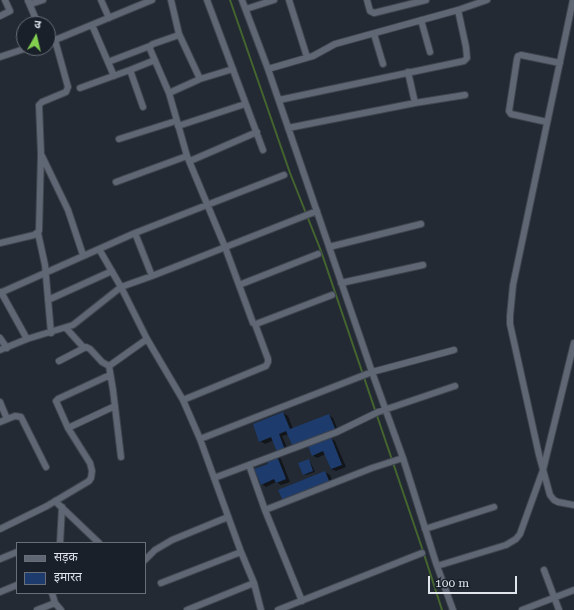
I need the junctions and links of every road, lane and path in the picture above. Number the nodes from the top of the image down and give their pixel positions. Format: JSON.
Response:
{"nodes":[{"id":1,"x":5,"y":0,"type":"edge"},
{"id":2,"x":43,"y":0,"type":"edge"},
{"id":3,"x":101,"y":0,"type":"edge"},
{"id":4,"x":152,"y":0,"type":"edge"},
{"id":5,"x":171,"y":0,"type":"edge"},
{"id":6,"x":207,"y":0,"type":"edge"},
{"id":7,"x":242,"y":0,"type":"edge"},
{"id":8,"x":274,"y":0,"type":"edge"},
{"id":9,"x":289,"y":0,"type":"edge"},
{"id":10,"x":367,"y":0,"type":"edge"},
{"id":11,"x":426,"y":0,"type":"edge"},
{"id":12,"x":487,"y":0,"type":"edge"},
{"id":13,"x":573,"y":0,"type":"edge"},
{"id":14,"x":28,"y":2,"type":"edge"},
{"id":15,"x":407,"y":2,"type":"edge"},
{"id":16,"x":246,"y":9,"type":"junction"},
{"id":17,"x":458,"y":10,"type":"junction"},
{"id":18,"x":0,"y":16,"type":"edge"},
{"id":19,"x":34,"y":16,"type":"edge"},
{"id":20,"x":109,"y":18,"type":"junction"},
{"id":21,"x":421,"y":20,"type":"junction"},
{"id":22,"x":92,"y":25,"type":"junction"},
{"id":23,"x":179,"y":34,"type":"junction"},
{"id":24,"x":374,"y":34,"type":"junction"},
{"id":25,"x":56,"y":40,"type":"edge"},
{"id":26,"x":56,"y":44,"type":"edge"},
{"id":27,"x":150,"y":46,"type":"junction"},
{"id":28,"x":16,"y":52,"type":"edge"},
{"id":29,"x":430,"y":52,"type":"dead end"},
{"id":30,"x":0,"y":57,"type":"edge"},
{"id":31,"x":307,"y":58,"type":"junction"},
{"id":32,"x":155,"y":60,"type":"junction"},
{"id":33,"x":108,"y":62,"type":"junction"},
{"id":34,"x":560,"y":63,"type":"junction"},
{"id":35,"x":383,"y":64,"type":"dead end"},
{"id":36,"x":233,"y":69,"type":"junction"},
{"id":37,"x":268,"y":69,"type":"junction"},
{"id":38,"x":130,"y":70,"type":"junction"},
{"id":39,"x":408,"y":72,"type":"junction"},
{"id":40,"x":114,"y":76,"type":"junction"},
{"id":41,"x":200,"y":79,"type":"junction"},
{"id":42,"x":80,"y":88,"type":"dead end"},
{"id":43,"x":169,"y":92,"type":"junction"},
{"id":44,"x":465,"y":95,"type":"dead end"},
{"id":45,"x":279,"y":100,"type":"junction"},
{"id":46,"x":415,"y":103,"type":"junction"},
{"id":47,"x":245,"y":104,"type":"junction"},
{"id":48,"x":143,"y":107,"type":"dead end"},
{"id":49,"x":547,"y":122,"type":"junction"},
{"id":50,"x":177,"y":124,"type":"junction"},
{"id":51,"x":288,"y":128,"type":"junction"},
{"id":52,"x":257,"y":132,"type":"junction"},
{"id":53,"x":119,"y":138,"type":"dead end"},
{"id":54,"x":263,"y":150,"type":"dead end"},
{"id":55,"x":42,"y":154,"type":"junction"},
{"id":56,"x":189,"y":159,"type":"junction"},
{"id":57,"x":284,"y":175,"type":"dead end"},
{"id":58,"x":116,"y":182,"type":"dead end"},
{"id":59,"x":208,"y":206,"type":"junction"},
{"id":60,"x":314,"y":212,"type":"junction"},
{"id":61,"x":421,"y":224,"type":"dead end"},
{"id":62,"x":38,"y":233,"type":"junction"},
{"id":63,"x":135,"y":233,"type":"junction"},
{"id":64,"x":0,"y":243,"type":"edge"},
{"id":65,"x":225,"y":247,"type":"junction"},
{"id":66,"x":329,"y":247,"type":"junction"},
{"id":67,"x":99,"y":249,"type":"junction"},
{"id":68,"x":318,"y":254,"type":"dead end"},
{"id":69,"x":84,"y":256,"type":"junction"},
{"id":70,"x":423,"y":265,"type":"dead end"},
{"id":71,"x":112,"y":271,"type":"junction"},
{"id":72,"x":46,"y":274,"type":"junction"},
{"id":73,"x":152,"y":276,"type":"junction"},
{"id":74,"x":341,"y":282,"type":"junction"},
{"id":75,"x":239,"y":284,"type":"junction"},
{"id":76,"x":121,"y":287,"type":"junction"},
{"id":77,"x":1,"y":293,"type":"edge"},
{"id":78,"x":332,"y":294,"type":"dead end"},
{"id":79,"x":48,"y":300,"type":"junction"},
{"id":80,"x":255,"y":324,"type":"junction"},
{"id":81,"x":66,"y":328,"type":"junction"},
{"id":82,"x":51,"y":333,"type":"junction"},
{"id":83,"x":0,"y":338,"type":"edge"},
{"id":84,"x":27,"y":339,"type":"junction"},
{"id":85,"x":147,"y":339,"type":"junction"},
{"id":86,"x":574,"y":343,"type":"edge"},
{"id":87,"x":6,"y":348,"type":"junction"},
{"id":88,"x":84,"y":348,"type":"junction"},
{"id":89,"x":0,"y":350,"type":"edge"},
{"id":90,"x":454,"y":350,"type":"dead end"},
{"id":91,"x":59,"y":361,"type":"dead end"},
{"id":92,"x":109,"y":366,"type":"junction"},
{"id":93,"x":367,"y":373,"type":"junction"},
{"id":94,"x":110,"y":375,"type":"junction"},
{"id":95,"x":455,"y":386,"type":"dead end"},
{"id":96,"x":182,"y":400,"type":"junction"},
{"id":97,"x":0,"y":402,"type":"edge"},
{"id":98,"x":115,"y":406,"type":"junction"},
{"id":99,"x":385,"y":409,"type":"junction"},
{"id":100,"x":8,"y":419,"type":"junction"},
{"id":101,"x":0,"y":422,"type":"edge"},
{"id":102,"x":68,"y":428,"type":"junction"},
{"id":103,"x":200,"y":440,"type":"junction"},
{"id":104,"x":121,"y":457,"type":"dead end"},
{"id":105,"x":397,"y":459,"type":"junction"},
{"id":106,"x":249,"y":465,"type":"junction"},
{"id":107,"x":46,"y":467,"type":"dead end"},
{"id":108,"x":543,"y":470,"type":"junction"},
{"id":109,"x":214,"y":478,"type":"junction"},
{"id":110,"x":55,"y":501,"type":"junction"},
{"id":111,"x":574,"y":505,"type":"edge"},
{"id":112,"x":62,"y":507,"type":"junction"},
{"id":113,"x":494,"y":508,"type":"dead end"},
{"id":114,"x":265,"y":510,"type":"junction"},
{"id":115,"x":228,"y":517,"type":"junction"},
{"id":116,"x":0,"y":529,"type":"edge"},
{"id":117,"x":426,"y":529,"type":"junction"},
{"id":118,"x":60,"y":542,"type":"edge"},
{"id":119,"x":98,"y":542,"type":"edge"},
{"id":120,"x":16,"y":552,"type":"edge"},
{"id":121,"x":241,"y":552,"type":"junction"},
{"id":122,"x":422,"y":553,"type":"dead end"},
{"id":123,"x":146,"y":559,"type":"edge"},
{"id":124,"x":0,"y":560,"type":"edge"},
{"id":125,"x":437,"y":566,"type":"junction"},
{"id":126,"x":544,"y":570,"type":"dead end"},
{"id":127,"x":254,"y":582,"type":"junction"},
{"id":128,"x":161,"y":583,"type":"dead end"},
{"id":129,"x":16,"y":585,"type":"edge"},
{"id":130,"x":574,"y":590,"type":"edge"},
{"id":131,"x":0,"y":592,"type":"edge"},
{"id":132,"x":52,"y":594,"type":"edge"},
{"id":133,"x":554,"y":598,"type":"junction"},
{"id":134,"x":302,"y":602,"type":"junction"},
{"id":135,"x":56,"y":603,"type":"junction"},
{"id":136,"x":37,"y":610,"type":"edge"},
{"id":137,"x":61,"y":610,"type":"edge"},
{"id":138,"x":187,"y":610,"type":"edge"},
{"id":139,"x":261,"y":610,"type":"edge"},
{"id":140,"x":278,"y":610,"type":"edge"},
{"id":141,"x":453,"y":610,"type":"edge"},
{"id":142,"x":522,"y":610,"type":"edge"},
{"id":143,"x":559,"y":610,"type":"edge"}],
"edges":[{"from":1,"to":18,"type":"street"},
{"from":2,"to":14,"type":"street"},
{"from":3,"to":20,"type":"street"},
{"from":4,"to":20,"type":"street"},
{"from":5,"to":23,"type":"street"},
{"from":6,"to":36,"type":"street"},
{"from":7,"to":16,"type":"street"},
{"from":8,"to":16,"type":"street"},
{"from":9,"to":31,"type":"street"},
{"from":10,"to":15,"type":"street"},
{"from":11,"to":15,"type":"street"},
{"from":12,"to":17,"type":"street"},
{"from":13,"to":34,"type":"street"},
{"from":14,"to":19,"type":"street"},
{"from":16,"to":37,"type":"street"},
{"from":17,"to":21,"type":"street"},
{"from":17,"to":39,"type":"street"},
{"from":20,"to":22,"type":"street"},
{"from":21,"to":24,"type":"street"},
{"from":21,"to":29,"type":"street"},
{"from":22,"to":25,"type":"street"},
{"from":22,"to":33,"type":"street"},
{"from":23,"to":27,"type":"street"},
{"from":23,"to":41,"type":"street"},
{"from":24,"to":31,"type":"street"},
{"from":24,"to":35,"type":"street"},
{"from":26,"to":55,"type":"street"},
{"from":27,"to":32,"type":"street"},
{"from":27,"to":33,"type":"street"},
{"from":28,"to":30,"type":"street"},
{"from":31,"to":37,"type":"street"},
{"from":32,"to":38,"type":"street"},
{"from":32,"to":43,"type":"street"},
{"from":33,"to":40,"type":"street"},
{"from":34,"to":49,"type":"street"},
{"from":34,"to":49,"type":"street"},
{"from":36,"to":41,"type":"street"},
{"from":36,"to":47,"type":"street"},
{"from":37,"to":45,"type":"street"},
{"from":38,"to":40,"type":"street"},
{"from":38,"to":48,"type":"street"},
{"from":39,"to":45,"type":"street"},
{"from":39,"to":46,"type":"street"},
{"from":40,"to":42,"type":"street"},
{"from":41,"to":43,"type":"street"},
{"from":43,"to":50,"type":"street"},
{"from":44,"to":46,"type":"street"},
{"from":45,"to":51,"type":"street"},
{"from":46,"to":51,"type":"street"},
{"from":47,"to":50,"type":"street"},
{"from":47,"to":52,"type":"street"},
{"from":49,"to":108,"type":"street"},
{"from":50,"to":53,"type":"street"},
{"from":50,"to":56,"type":"street"},
{"from":51,"to":60,"type":"street"},
{"from":52,"to":54,"type":"street"},
{"from":52,"to":56,"type":"street"},
{"from":55,"to":62,"type":"street"},
{"from":55,"to":69,"type":"street"},
{"from":56,"to":58,"type":"street"},
{"from":56,"to":59,"type":"street"},
{"from":57,"to":59,"type":"street"},
{"from":59,"to":63,"type":"street"},
{"from":59,"to":65,"type":"street"},
{"from":60,"to":65,"type":"street"},
{"from":60,"to":66,"type":"street"},
{"from":61,"to":66,"type":"street"},
{"from":62,"to":64,"type":"street"},
{"from":62,"to":72,"type":"street"},
{"from":63,"to":67,"type":"street"},
{"from":63,"to":73,"type":"street"},
{"from":65,"to":73,"type":"street"},
{"from":65,"to":75,"type":"street"},
{"from":66,"to":74,"type":"street"},
{"from":67,"to":69,"type":"street"},
{"from":67,"to":71,"type":"street"},
{"from":68,"to":75,"type":"street"},
{"from":69,"to":72,"type":"street"},
{"from":70,"to":74,"type":"street"},
{"from":71,"to":76,"type":"street"},
{"from":71,"to":79,"type":"street"},
{"from":72,"to":77,"type":"street"},
{"from":72,"to":79,"type":"street"},
{"from":73,"to":76,"type":"street"},
{"from":74,"to":93,"type":"street"},
{"from":75,"to":80,"type":"street"},
{"from":76,"to":81,"type":"street"},
{"from":76,"to":85,"type":"street"},
{"from":77,"to":84,"type":"street"},
{"from":78,"to":80,"type":"street"},
{"from":79,"to":82,"type":"street"},
{"from":80,"to":96,"type":"street"},
{"from":81,"to":82,"type":"street"},
{"from":81,"to":88,"type":"street"},
{"from":82,"to":84,"type":"street"},
{"from":83,"to":87,"type":"street"},
{"from":84,"to":87,"type":"street"},
{"from":85,"to":92,"type":"street"},
{"from":85,"to":96,"type":"street"},
{"from":86,"to":108,"type":"street"},
{"from":87,"to":89,"type":"street"},
{"from":88,"to":91,"type":"street"},
{"from":88,"to":92,"type":"street"},
{"from":90,"to":93,"type":"street"},
{"from":92,"to":94,"type":"street"},
{"from":93,"to":99,"type":"street"},
{"from":93,"to":103,"type":"street"},
{"from":94,"to":98,"type":"street"},
{"from":94,"to":102,"type":"street"},
{"from":95,"to":99,"type":"street"},
{"from":96,"to":103,"type":"street"},
{"from":97,"to":100,"type":"street"},
{"from":98,"to":102,"type":"street"},
{"from":98,"to":104,"type":"street"},
{"from":99,"to":105,"type":"street"},
{"from":99,"to":106,"type":"street"},
{"from":100,"to":101,"type":"street"},
{"from":100,"to":107,"type":"street"},
{"from":102,"to":110,"type":"street"},
{"from":103,"to":109,"type":"street"},
{"from":105,"to":114,"type":"street"},
{"from":105,"to":117,"type":"street"},
{"from":106,"to":109,"type":"street"},
{"from":106,"to":114,"type":"street"},
{"from":108,"to":111,"type":"street"},
{"from":108,"to":125,"type":"street"},
{"from":109,"to":115,"type":"street"},
{"from":110,"to":112,"type":"street"},
{"from":110,"to":116,"type":"street"},
{"from":112,"to":118,"type":"street"},
{"from":112,"to":119,"type":"street"},
{"from":113,"to":117,"type":"street"},
{"from":114,"to":134,"type":"street"},
{"from":115,"to":121,"type":"street"},
{"from":115,"to":123,"type":"street"},
{"from":117,"to":125,"type":"street"},
{"from":120,"to":124,"type":"street"},
{"from":121,"to":127,"type":"street"},
{"from":121,"to":128,"type":"street"},
{"from":122,"to":134,"type":"street"},
{"from":125,"to":141,"type":"street"},
{"from":126,"to":133,"type":"street"},
{"from":127,"to":138,"type":"street"},
{"from":127,"to":139,"type":"street"},
{"from":129,"to":131,"type":"street"},
{"from":130,"to":133,"type":"street"},
{"from":132,"to":135,"type":"street"},
{"from":133,"to":142,"type":"street"},
{"from":133,"to":143,"type":"street"},
{"from":134,"to":140,"type":"street"},
{"from":135,"to":136,"type":"street"},
{"from":135,"to":137,"type":"street"}]}
